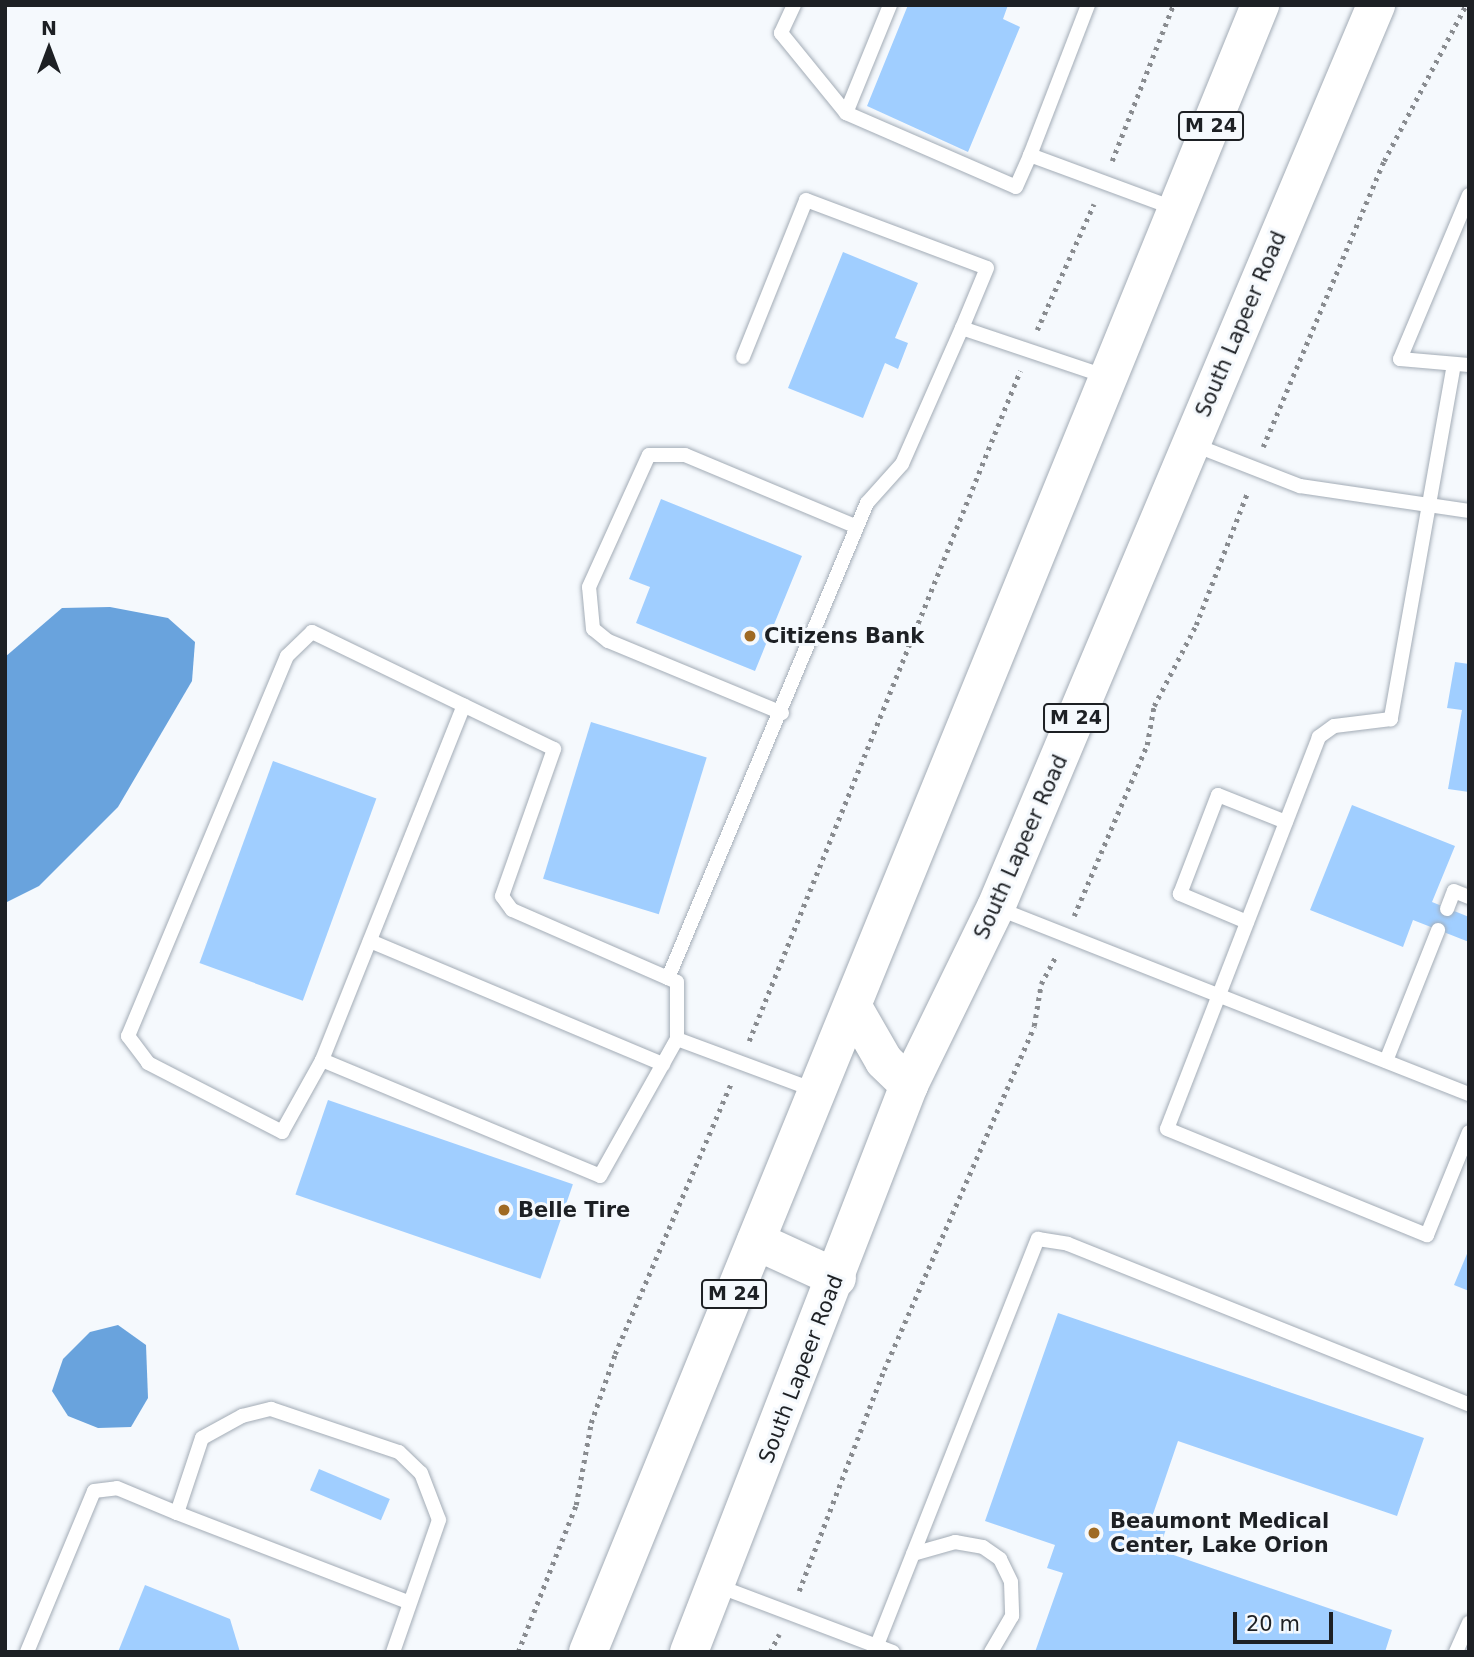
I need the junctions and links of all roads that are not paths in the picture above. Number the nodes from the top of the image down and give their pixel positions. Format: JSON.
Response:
{"nodes":[{"id":1,"x":794,"y":5,"type":"edge"},
{"id":2,"x":890,"y":5,"type":"edge"},
{"id":3,"x":1088,"y":5,"type":"edge"},
{"id":4,"x":1260,"y":5,"type":"edge"},
{"id":5,"x":1376,"y":5,"type":"edge"},
{"id":6,"x":846,"y":113,"type":"junction"},
{"id":7,"x":1030,"y":155,"type":"junction"},
{"id":8,"x":1469,"y":195,"type":"edge"},
{"id":9,"x":1177,"y":210,"type":"junction"},
{"id":10,"x":962,"y":328,"type":"junction"},
{"id":11,"x":743,"y":357,"type":"dead end"},
{"id":12,"x":1462,"y":364,"type":"edge"},
{"id":13,"x":1110,"y":378,"type":"junction"},
{"id":14,"x":1191,"y":444,"type":"junction"},
{"id":15,"x":1431,"y":506,"type":"junction"},
{"id":16,"x":1469,"y":511,"type":"edge"},
{"id":17,"x":857,"y":527,"type":"junction"},
{"id":18,"x":464,"y":705,"type":"junction"},
{"id":19,"x":782,"y":713,"type":"junction"},
{"id":20,"x":1286,"y":822,"type":"junction"},
{"id":21,"x":1469,"y":897,"type":"edge"},
{"id":22,"x":996,"y":908,"type":"junction"},
{"id":23,"x":1447,"y":909,"type":"dead end"},
{"id":24,"x":1247,"y":922,"type":"junction"},
{"id":25,"x":1438,"y":930,"type":"dead end"},
{"id":26,"x":370,"y":941,"type":"junction"},
{"id":27,"x":668,"y":978,"type":"junction"},
{"id":28,"x":1218,"y":994,"type":"junction"},
{"id":29,"x":853,"y":1007,"type":"junction"},
{"id":30,"x":677,"y":1039,"type":"junction"},
{"id":31,"x":322,"y":1060,"type":"junction"},
{"id":32,"x":1386,"y":1061,"type":"junction"},
{"id":33,"x":663,"y":1064,"type":"junction"},
{"id":34,"x":909,"y":1085,"type":"junction"},
{"id":35,"x":816,"y":1091,"type":"junction"},
{"id":36,"x":1469,"y":1094,"type":"edge"},
{"id":37,"x":1469,"y":1132,"type":"edge"},
{"id":38,"x":756,"y":1241,"type":"junction"},
{"id":39,"x":837,"y":1278,"type":"junction"},
{"id":40,"x":1469,"y":1404,"type":"edge"},
{"id":41,"x":177,"y":1513,"type":"junction"},
{"id":42,"x":914,"y":1554,"type":"junction"},
{"id":43,"x":716,"y":1586,"type":"junction"},
{"id":44,"x":408,"y":1602,"type":"junction"},
{"id":45,"x":1469,"y":1622,"type":"edge"},
{"id":46,"x":877,"y":1645,"type":"junction"},
{"id":47,"x":27,"y":1652,"type":"edge"},
{"id":48,"x":393,"y":1652,"type":"edge"},
{"id":49,"x":588,"y":1652,"type":"edge"},
{"id":50,"x":689,"y":1652,"type":"edge"},
{"id":51,"x":893,"y":1652,"type":"edge"},
{"id":52,"x":990,"y":1652,"type":"edge"},
{"id":53,"x":1456,"y":1652,"type":"edge"}],
"edges":[{"from":1,"to":6,"type":"lane"},
{"from":2,"to":6,"type":"lane"},
{"from":3,"to":7,"type":"lane"},
{"from":4,"to":9,"type":"main road","number":"M 24"},
{"from":5,"to":14,"type":"main road","name":"South Lapeer Road","number":"M 24"},
{"from":6,"to":7,"type":"lane"},
{"from":7,"to":9,"type":"lane"},
{"from":8,"to":12,"type":"lane"},
{"from":9,"to":13,"type":"main road","number":"M 24"},
{"from":10,"to":11,"type":"lane"},
{"from":10,"to":13,"type":"lane"},
{"from":10,"to":17,"type":"lane"},
{"from":12,"to":15,"type":"lane"},
{"from":13,"to":29,"type":"main road","number":"M 24"},
{"from":14,"to":15,"type":"lane"},
{"from":14,"to":22,"type":"main road","name":"South Lapeer Road","number":"M 24"},
{"from":15,"to":16,"type":"lane"},
{"from":15,"to":20,"type":"lane"},
{"from":17,"to":19,"type":"lane"},
{"from":17,"to":19,"type":"lane"},
{"from":18,"to":26,"type":"lane"},
{"from":18,"to":27,"type":"lane"},
{"from":18,"to":31,"type":"lane"},
{"from":19,"to":27,"type":"lane"},
{"from":20,"to":24,"type":"lane"},
{"from":20,"to":24,"type":"lane"},
{"from":21,"to":23,"type":"lane"},
{"from":22,"to":28,"type":"lane"},
{"from":22,"to":34,"type":"main road","name":"South Lapeer Road","number":"M 24"},
{"from":24,"to":28,"type":"lane"},
{"from":25,"to":32,"type":"lane"},
{"from":26,"to":31,"type":"lane"},
{"from":26,"to":33,"type":"lane"},
{"from":27,"to":30,"type":"lane"},
{"from":28,"to":32,"type":"lane"},
{"from":28,"to":37,"type":"lane"},
{"from":29,"to":34,"type":"main road"},
{"from":29,"to":35,"type":"main road","number":"M 24"},
{"from":30,"to":33,"type":"lane"},
{"from":30,"to":35,"type":"lane"},
{"from":31,"to":33,"type":"lane"},
{"from":32,"to":36,"type":"lane"},
{"from":34,"to":39,"type":"main road","name":"South Lapeer Road","number":"M 24"},
{"from":35,"to":38,"type":"main road","number":"M 24"},
{"from":38,"to":39,"type":"main road"},
{"from":38,"to":49,"type":"main road","number":"M 24"},
{"from":39,"to":43,"type":"main road","name":"South Lapeer Road","number":"M 24"},
{"from":40,"to":42,"type":"lane"},
{"from":41,"to":44,"type":"lane"},
{"from":41,"to":44,"type":"lane"},
{"from":41,"to":47,"type":"lane"},
{"from":42,"to":46,"type":"lane"},
{"from":42,"to":52,"type":"lane"},
{"from":43,"to":46,"type":"lane"},
{"from":43,"to":50,"type":"main road","name":"South Lapeer Road","number":"M 24"},
{"from":44,"to":48,"type":"lane"},
{"from":45,"to":53,"type":"lane"},
{"from":46,"to":51,"type":"lane"}]}
